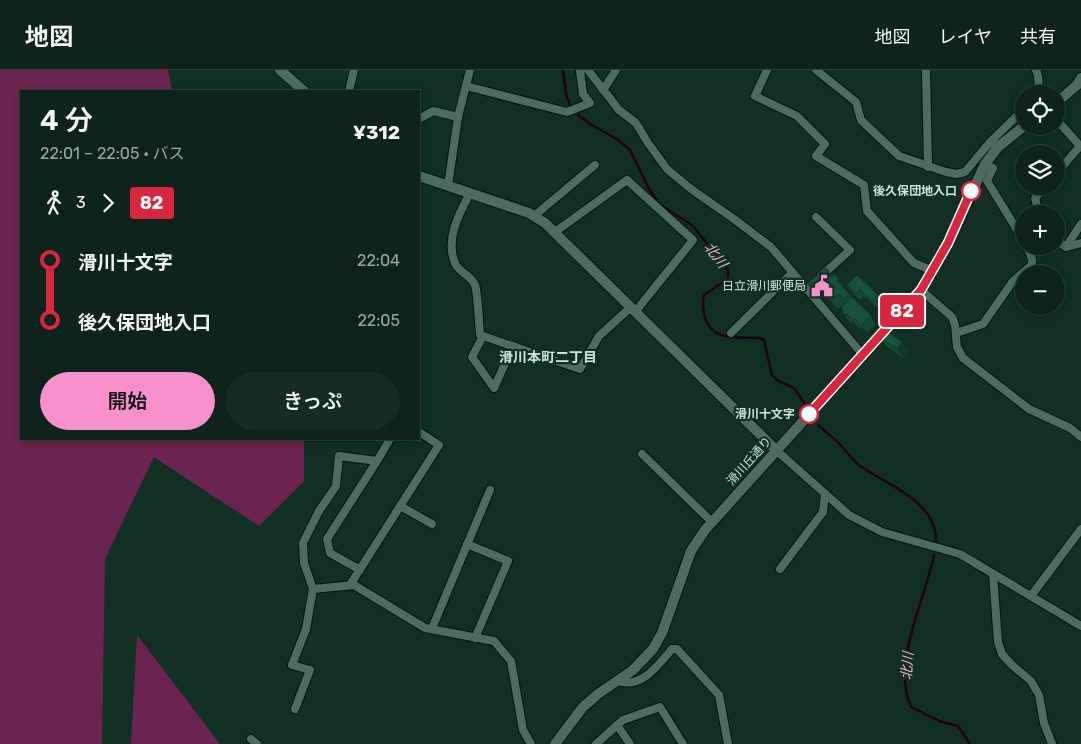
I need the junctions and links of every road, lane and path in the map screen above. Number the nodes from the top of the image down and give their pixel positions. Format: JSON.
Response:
{"nodes":[{"id":1,"x":280,"y":70,"type":"edge"},
{"id":2,"x":354,"y":70,"type":"edge"},
{"id":3,"x":469,"y":70,"type":"edge"},
{"id":4,"x":580,"y":70,"type":"edge"},
{"id":5,"x":588,"y":70,"type":"edge"},
{"id":6,"x":616,"y":70,"type":"edge"},
{"id":7,"x":767,"y":70,"type":"edge"},
{"id":8,"x":816,"y":70,"type":"edge"},
{"id":9,"x":926,"y":70,"type":"edge"},
{"id":10,"x":1036,"y":70,"type":"edge"},
{"id":11,"x":1081,"y":78,"type":"edge"},
{"id":12,"x":1039,"y":85,"type":"edge"},
{"id":13,"x":466,"y":86,"type":"junction"},
{"id":14,"x":303,"y":90,"type":"edge"},
{"id":15,"x":350,"y":90,"type":"edge"},
{"id":16,"x":603,"y":90,"type":"junction"},
{"id":17,"x":1065,"y":95,"type":"edge"},
{"id":18,"x":458,"y":117,"type":"junction"},
{"id":19,"x":420,"y":118,"type":"edge"},
{"id":20,"x":1015,"y":120,"type":"edge"},
{"id":21,"x":1065,"y":129,"type":"edge"},
{"id":22,"x":1015,"y":132,"type":"edge"},
{"id":23,"x":994,"y":145,"type":"junction"},
{"id":24,"x":1081,"y":147,"type":"edge"},
{"id":25,"x":985,"y":164,"type":"junction"},
{"id":26,"x":1065,"y":164,"type":"edge"},
{"id":27,"x":595,"y":165,"type":"dead end"},
{"id":28,"x":928,"y":166,"type":"junction"},
{"id":29,"x":420,"y":176,"type":"edge"},
{"id":30,"x":448,"y":186,"type":"junction"},
{"id":31,"x":470,"y":194,"type":"junction"},
{"id":32,"x":534,"y":216,"type":"junction"},
{"id":33,"x":816,"y":217,"type":"dead end"},
{"id":34,"x":1081,"y":224,"type":"edge"},
{"id":35,"x":1015,"y":226,"type":"edge"},
{"id":36,"x":554,"y":232,"type":"junction"},
{"id":37,"x":1081,"y":243,"type":"edge"},
{"id":38,"x":1066,"y":247,"type":"joint"},
{"id":39,"x":1031,"y":255,"type":"edge"},
{"id":40,"x":933,"y":272,"type":"junction"},
{"id":41,"x":792,"y":273,"type":"junction"},
{"id":42,"x":806,"y":290,"type":"junction"},
{"id":43,"x":921,"y":290,"type":"junction"},
{"id":44,"x":633,"y":310,"type":"junction"},
{"id":45,"x":731,"y":333,"type":"dead end"},
{"id":46,"x":956,"y":333,"type":"junction"},
{"id":47,"x":483,"y":336,"type":"junction"},
{"id":48,"x":513,"y":346,"type":"junction"},
{"id":49,"x":863,"y":355,"type":"junction"},
{"id":50,"x":420,"y":433,"type":"edge"},
{"id":51,"x":1081,"y":437,"type":"edge"},
{"id":52,"x":389,"y":440,"type":"edge"},
{"id":53,"x":776,"y":450,"type":"junction"},
{"id":54,"x":642,"y":454,"type":"dead end"},
{"id":55,"x":377,"y":461,"type":"junction"},
{"id":56,"x":490,"y":490,"type":"dead end"},
{"id":57,"x":824,"y":494,"type":"junction"},
{"id":58,"x":400,"y":506,"type":"junction"},
{"id":59,"x":712,"y":522,"type":"junction"},
{"id":60,"x":432,"y":524,"type":"dead end"},
{"id":61,"x":1081,"y":529,"type":"edge"},
{"id":62,"x":467,"y":544,"type":"junction"},
{"id":63,"x":780,"y":569,"type":"dead end"},
{"id":64,"x":360,"y":570,"type":"junction"},
{"id":65,"x":994,"y":574,"type":"junction"},
{"id":66,"x":350,"y":585,"type":"junction"},
{"id":67,"x":313,"y":589,"type":"junction"},
{"id":68,"x":1031,"y":596,"type":"junction"},
{"id":69,"x":433,"y":626,"type":"dead end"},
{"id":70,"x":1081,"y":626,"type":"edge"},
{"id":71,"x":475,"y":638,"type":"junction"},
{"id":72,"x":618,"y":681,"type":"junction"},
{"id":73,"x":295,"y":709,"type":"dead end"},
{"id":74,"x":617,"y":725,"type":"junction"},
{"id":75,"x":531,"y":744,"type":"edge"},
{"id":76,"x":555,"y":744,"type":"edge"},
{"id":77,"x":596,"y":744,"type":"edge"},
{"id":78,"x":630,"y":744,"type":"edge"},
{"id":79,"x":683,"y":744,"type":"edge"},
{"id":80,"x":728,"y":744,"type":"edge"},
{"id":81,"x":1052,"y":744,"type":"edge"}],
"edges":[{"from":1,"to":14,"type":"street"},
{"from":2,"to":15,"type":"street"},
{"from":3,"to":13,"type":"street"},
{"from":4,"to":13,"type":"street"},
{"from":5,"to":16,"type":"street"},
{"from":6,"to":16,"type":"street"},
{"from":7,"to":40,"type":"street"},
{"from":8,"to":28,"type":"street"},
{"from":9,"to":28,"type":"street"},
{"from":10,"to":12,"type":"street"},
{"from":11,"to":17,"type":"street"},
{"from":13,"to":18,"type":"street"},
{"from":16,"to":41,"type":"street"},
{"from":18,"to":19,"type":"street"},
{"from":18,"to":30,"type":"street"},
{"from":20,"to":23,"type":"street"},
{"from":21,"to":24,"type":"street"},
{"from":22,"to":23,"type":"street","name":"滑川丘通り"},
{"from":23,"to":25,"type":"street","name":"滑川丘通り"},
{"from":23,"to":28,"type":"street"},
{"from":24,"to":26,"type":"street"},
{"from":25,"to":35,"type":"street"},
{"from":25,"to":40,"type":"street","name":"滑川丘通り"},
{"from":27,"to":32,"type":"street"},
{"from":29,"to":30,"type":"street"},
{"from":30,"to":31,"type":"street"},
{"from":31,"to":32,"type":"street"},
{"from":31,"to":47,"type":"street"},
{"from":32,"to":36,"type":"street"},
{"from":33,"to":42,"type":"street"},
{"from":34,"to":38,"type":"street"},
{"from":36,"to":44,"type":"street"},
{"from":36,"to":44,"type":"street"},
{"from":37,"to":38,"type":"street"},
{"from":39,"to":46,"type":"street"},
{"from":40,"to":43,"type":"street","name":"滑川丘通り"},
{"from":41,"to":42,"type":"street"},
{"from":41,"to":45,"type":"street"},
{"from":42,"to":49,"type":"street"},
{"from":43,"to":46,"type":"street"},
{"from":43,"to":49,"type":"street","name":"滑川丘通り"},
{"from":44,"to":48,"type":"street"},
{"from":44,"to":53,"type":"street"},
{"from":46,"to":51,"type":"street"},
{"from":47,"to":48,"type":"street"},
{"from":47,"to":48,"type":"street"},
{"from":49,"to":53,"type":"street","name":"滑川丘通り"},
{"from":50,"to":58,"type":"street"},
{"from":52,"to":55,"type":"street"},
{"from":53,"to":57,"type":"street"},
{"from":53,"to":59,"type":"street","name":"滑川丘通り"},
{"from":54,"to":59,"type":"street"},
{"from":55,"to":64,"type":"street"},
{"from":55,"to":67,"type":"street"},
{"from":56,"to":62,"type":"street"},
{"from":57,"to":63,"type":"street"},
{"from":57,"to":65,"type":"street"},
{"from":58,"to":60,"type":"street"},
{"from":58,"to":64,"type":"street"},
{"from":59,"to":72,"type":"street","name":"滑川丘通り"},
{"from":61,"to":68,"type":"street"},
{"from":62,"to":69,"type":"street"},
{"from":62,"to":71,"type":"street"},
{"from":64,"to":66,"type":"street"},
{"from":65,"to":68,"type":"street"},
{"from":65,"to":81,"type":"street"},
{"from":66,"to":67,"type":"street"},
{"from":66,"to":71,"type":"street"},
{"from":67,"to":73,"type":"street"},
{"from":68,"to":70,"type":"street"},
{"from":71,"to":75,"type":"street"},
{"from":72,"to":76,"type":"street","name":"滑川丘通り"},
{"from":72,"to":80,"type":"street"},
{"from":74,"to":77,"type":"street"},
{"from":74,"to":78,"type":"street"},
{"from":74,"to":79,"type":"street"}]}
